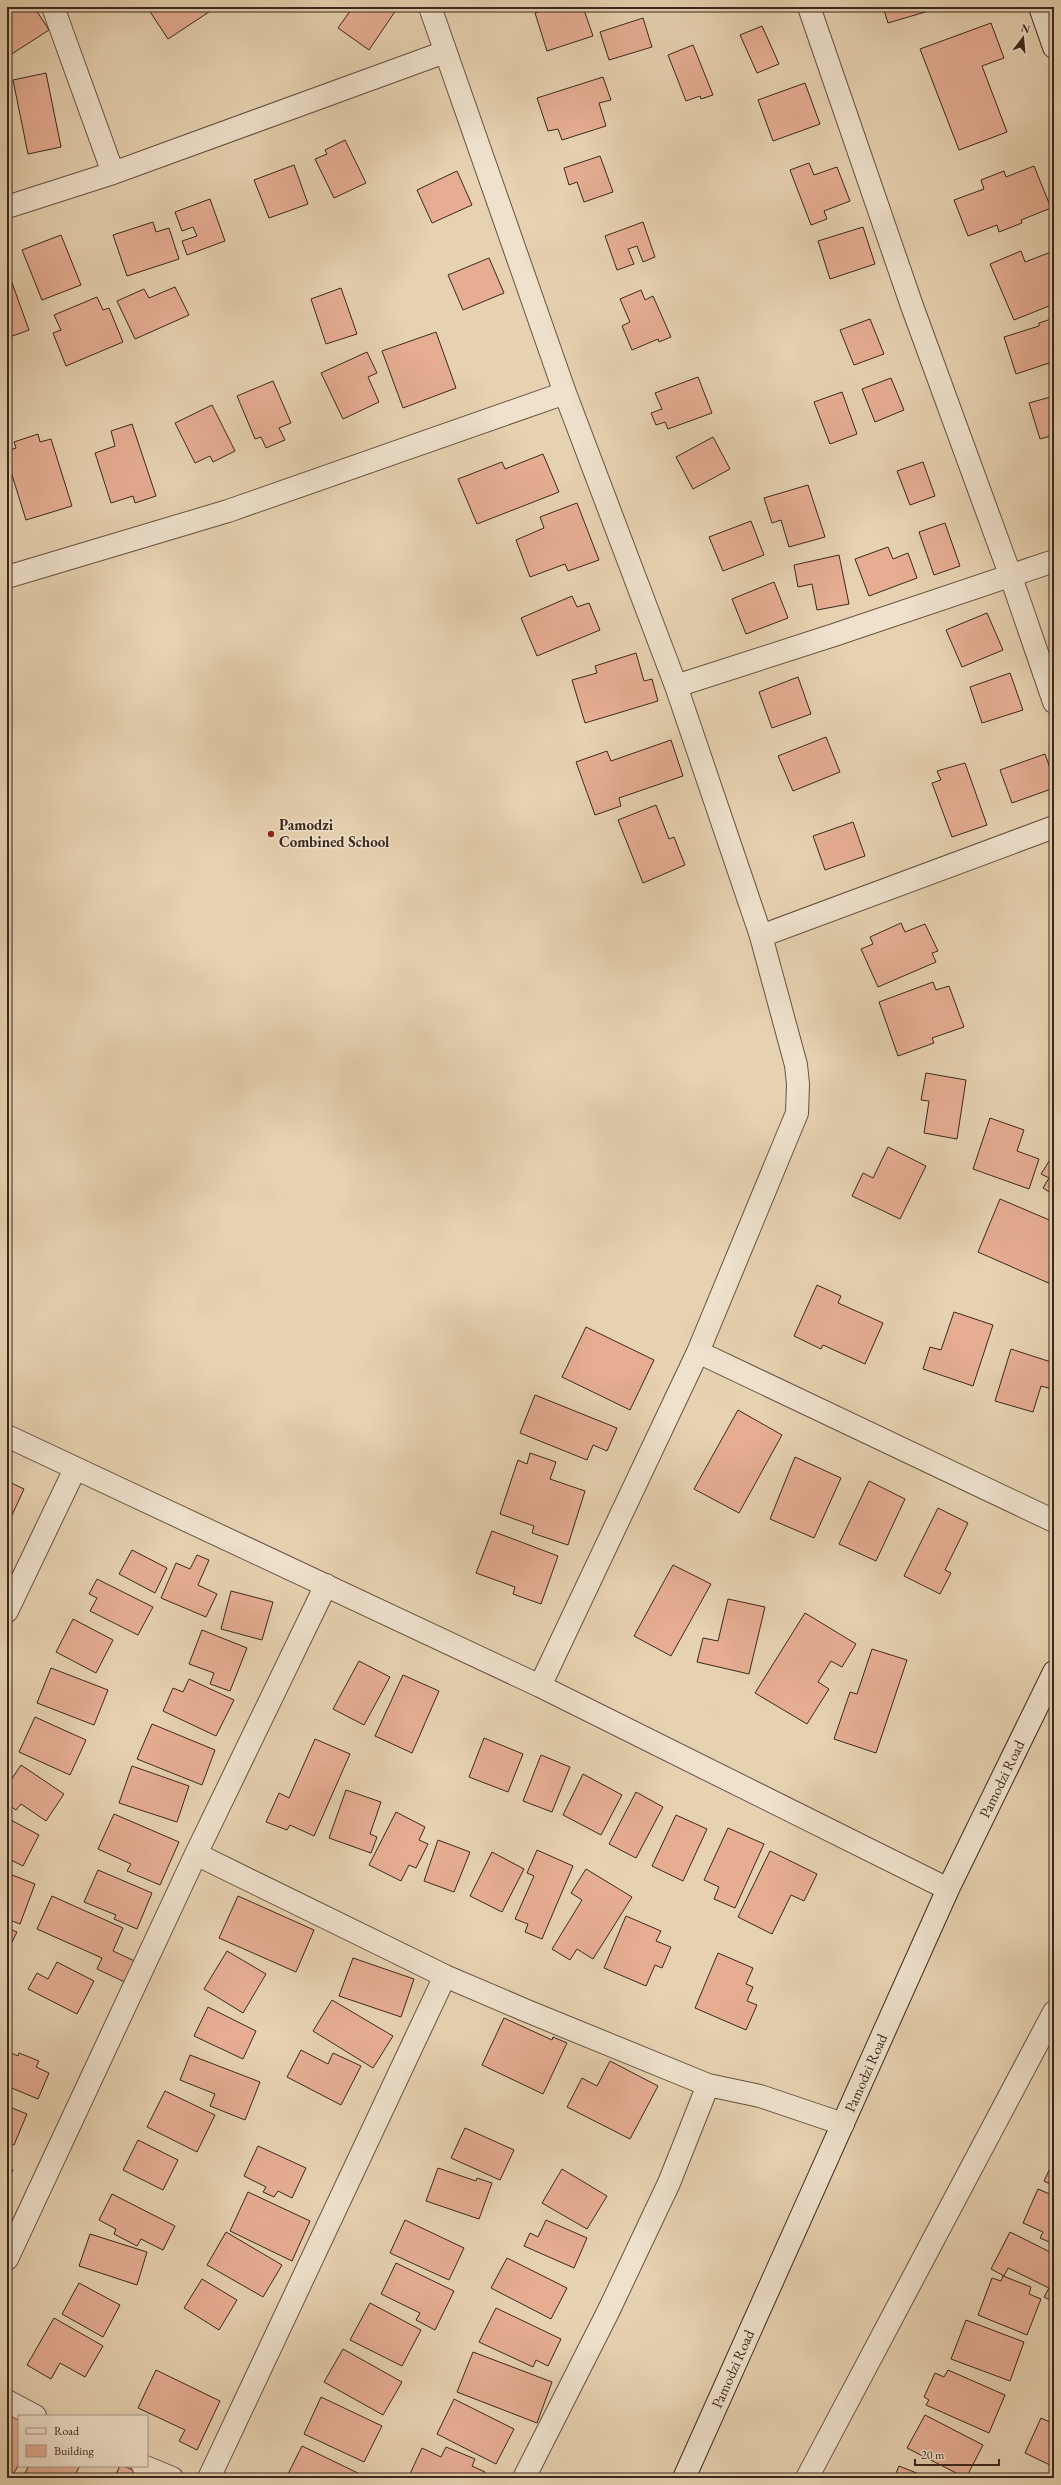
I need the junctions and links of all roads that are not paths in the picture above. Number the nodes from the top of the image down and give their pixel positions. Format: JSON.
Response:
{"nodes":[{"id":1,"x":53,"y":7,"type":"edge"},
{"id":2,"x":430,"y":7,"type":"edge"},
{"id":3,"x":809,"y":7,"type":"edge"},
{"id":4,"x":1040,"y":7,"type":"edge"},
{"id":5,"x":1054,"y":47,"type":"edge"},
{"id":6,"x":445,"y":52,"type":"junction"},
{"id":7,"x":114,"y":173,"type":"junction"},
{"id":8,"x":7,"y":207,"type":"edge"},
{"id":9,"x":565,"y":393,"type":"junction"},
{"id":10,"x":1054,"y":561,"type":"edge"},
{"id":11,"x":7,"y":577,"type":"edge"},
{"id":12,"x":1011,"y":577,"type":"junction"},
{"id":13,"x":676,"y":686,"type":"junction"},
{"id":14,"x":1054,"y":702,"type":"edge"},
{"id":15,"x":1054,"y":827,"type":"edge"},
{"id":16,"x":761,"y":936,"type":"junction"},
{"id":17,"x":698,"y":1352,"type":"junction"},
{"id":18,"x":7,"y":1436,"type":"edge"},
{"id":19,"x":75,"y":1469,"type":"junction"},
{"id":20,"x":1054,"y":1521,"type":"edge"},
{"id":21,"x":326,"y":1585,"type":"junction"},
{"id":22,"x":7,"y":1611,"type":"edge"},
{"id":23,"x":1054,"y":1672,"type":"edge"},
{"id":24,"x":540,"y":1686,"type":"junction"},
{"id":25,"x":196,"y":1854,"type":"junction"},
{"id":26,"x":948,"y":1889,"type":"junction"},
{"id":27,"x":445,"y":1976,"type":"junction"},
{"id":28,"x":1054,"y":2012,"type":"edge"},
{"id":29,"x":708,"y":2085,"type":"junction"},
{"id":30,"x":843,"y":2124,"type":"junction"},
{"id":31,"x":7,"y":2259,"type":"edge"},
{"id":32,"x":7,"y":2401,"type":"edge"},
{"id":33,"x":33,"y":2415,"type":"edge"},
{"id":34,"x":145,"y":2467,"type":"edge"},
{"id":35,"x":172,"y":2478,"type":"edge"},
{"id":36,"x":209,"y":2478,"type":"edge"},
{"id":37,"x":524,"y":2478,"type":"edge"},
{"id":38,"x":684,"y":2478,"type":"edge"},
{"id":39,"x":807,"y":2478,"type":"edge"}],
"edges":[{"from":1,"to":7,"type":"street"},
{"from":2,"to":6,"type":"street"},
{"from":3,"to":12,"type":"street"},
{"from":4,"to":5,"type":"street"},
{"from":6,"to":7,"type":"street"},
{"from":6,"to":9,"type":"street"},
{"from":7,"to":8,"type":"street"},
{"from":9,"to":11,"type":"street"},
{"from":9,"to":13,"type":"street"},
{"from":10,"to":12,"type":"street"},
{"from":12,"to":13,"type":"street"},
{"from":12,"to":14,"type":"street"},
{"from":13,"to":16,"type":"street"},
{"from":15,"to":16,"type":"street"},
{"from":16,"to":17,"type":"street"},
{"from":17,"to":20,"type":"street"},
{"from":17,"to":24,"type":"street"},
{"from":18,"to":19,"type":"street"},
{"from":19,"to":21,"type":"street"},
{"from":19,"to":22,"type":"street"},
{"from":21,"to":24,"type":"street"},
{"from":21,"to":25,"type":"street"},
{"from":23,"to":26,"type":"street","name":"Pamodzi Road"},
{"from":24,"to":26,"type":"street"},
{"from":25,"to":27,"type":"street"},
{"from":25,"to":31,"type":"street"},
{"from":26,"to":30,"type":"street","name":"Pamodzi Road"},
{"from":27,"to":29,"type":"street"},
{"from":27,"to":36,"type":"street"},
{"from":28,"to":39,"type":"street"},
{"from":29,"to":30,"type":"street"},
{"from":29,"to":37,"type":"street"},
{"from":30,"to":38,"type":"street","name":"Pamodzi Road"},
{"from":32,"to":33,"type":"street"},
{"from":34,"to":35,"type":"street"}]}
